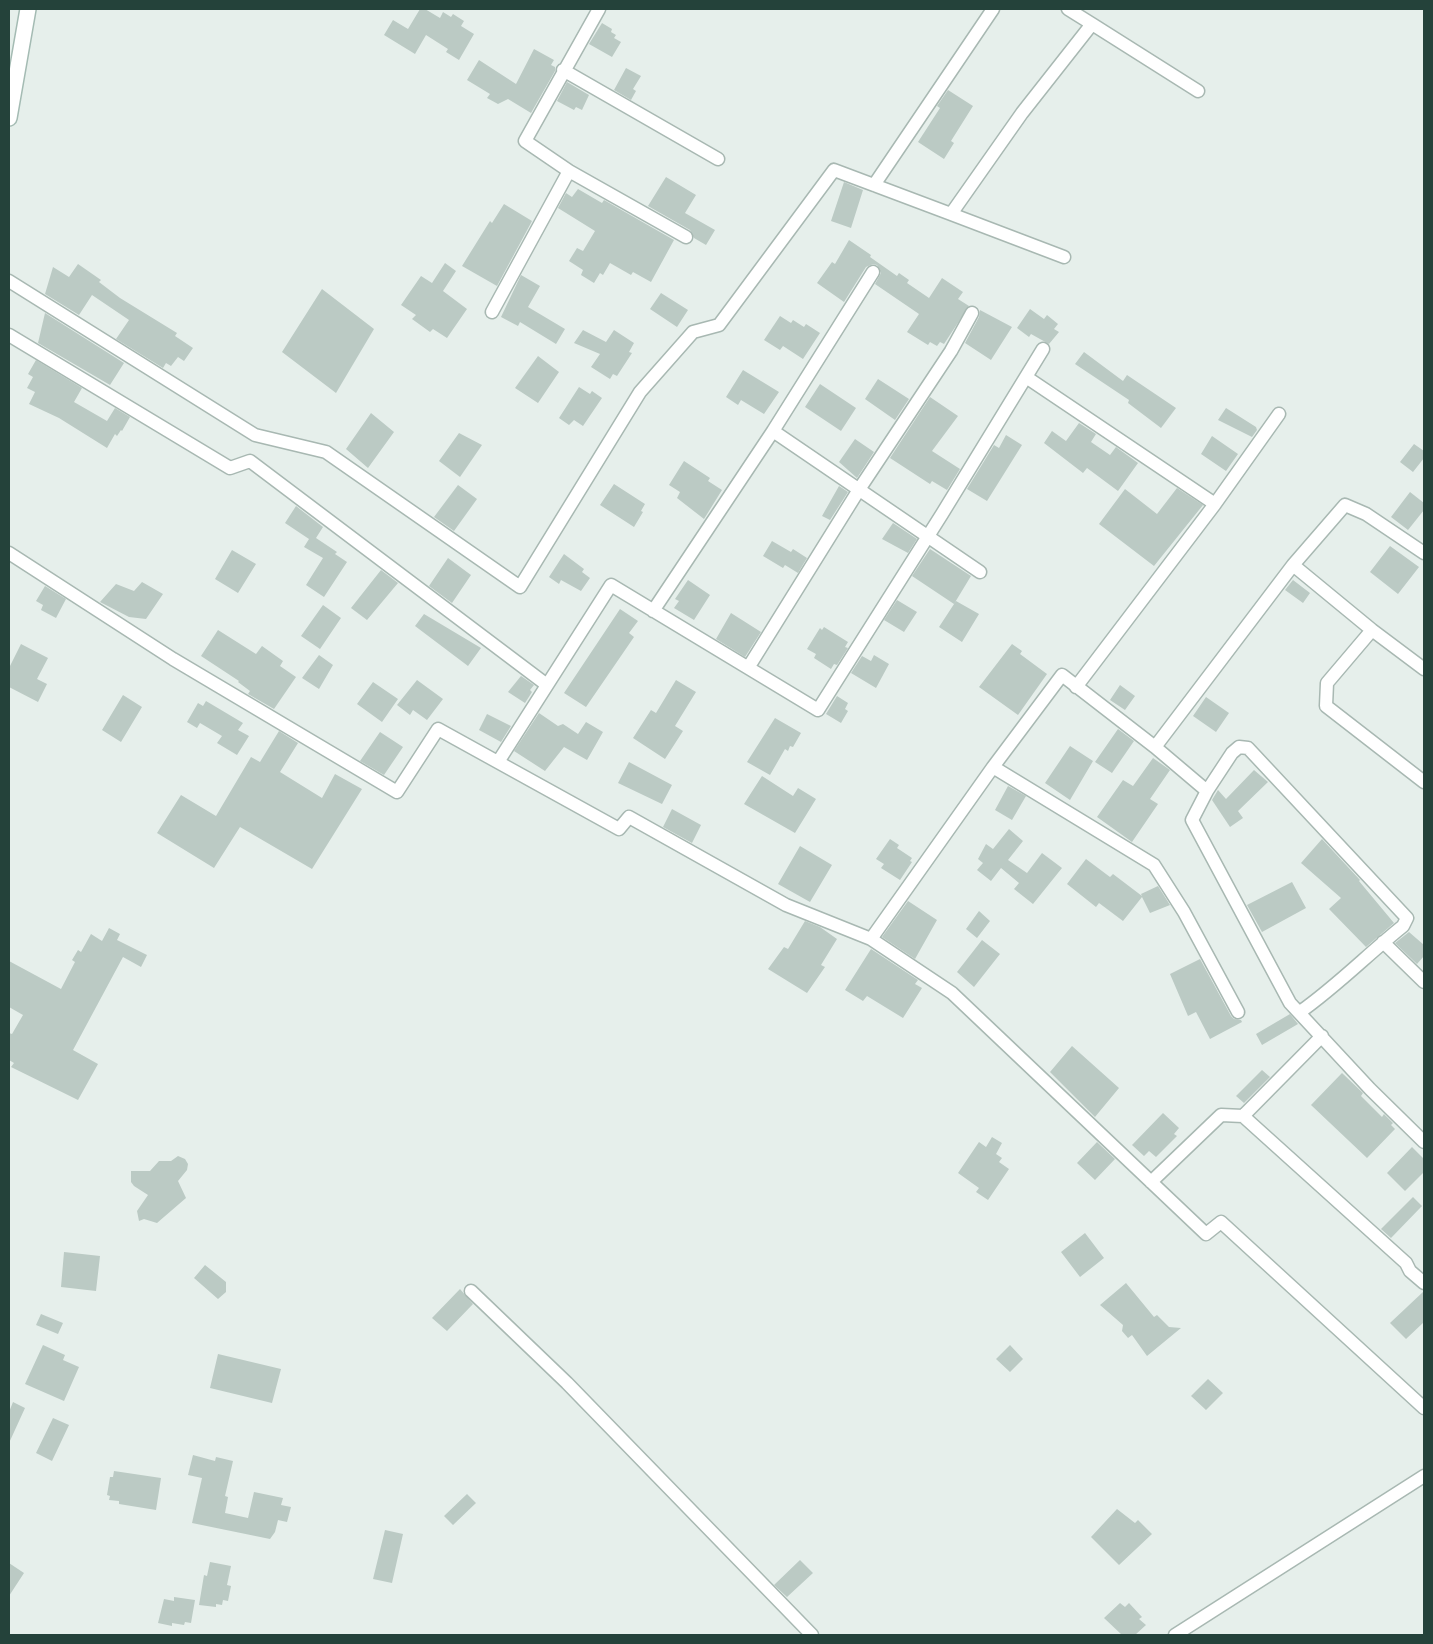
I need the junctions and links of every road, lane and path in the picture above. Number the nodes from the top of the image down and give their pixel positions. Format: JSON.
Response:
{"nodes":[{"id":1,"x":28,"y":9,"type":"edge"},
{"id":2,"x":599,"y":9,"type":"edge"},
{"id":3,"x":993,"y":9,"type":"edge"},
{"id":4,"x":1068,"y":9,"type":"edge"},
{"id":5,"x":1092,"y":24,"type":"junction"},
{"id":6,"x":563,"y":70,"type":"junction"},
{"id":7,"x":1198,"y":91,"type":"dead end"},
{"id":8,"x":9,"y":118,"type":"edge"},
{"id":9,"x":718,"y":159,"type":"dead end"},
{"id":10,"x":569,"y":171,"type":"junction"},
{"id":11,"x":874,"y":185,"type":"junction"},
{"id":12,"x":951,"y":214,"type":"junction"},
{"id":13,"x":686,"y":237,"type":"dead end"},
{"id":14,"x":1064,"y":257,"type":"dead end"},
{"id":15,"x":873,"y":272,"type":"dead end"},
{"id":16,"x":9,"y":281,"type":"edge"},
{"id":17,"x":492,"y":312,"type":"dead end"},
{"id":18,"x":972,"y":313,"type":"dead end"},
{"id":19,"x":9,"y":335,"type":"edge"},
{"id":20,"x":1043,"y":350,"type":"dead end"},
{"id":21,"x":1026,"y":377,"type":"junction"},
{"id":22,"x":1279,"y":414,"type":"dead end"},
{"id":23,"x":773,"y":431,"type":"junction"},
{"id":24,"x":860,"y":488,"type":"junction"},
{"id":25,"x":1215,"y":504,"type":"junction"},
{"id":26,"x":928,"y":536,"type":"junction"},
{"id":27,"x":9,"y":553,"type":"edge"},
{"id":28,"x":1424,"y":553,"type":"edge"},
{"id":29,"x":1294,"y":565,"type":"junction"},
{"id":30,"x":980,"y":572,"type":"dead end"},
{"id":31,"x":653,"y":611,"type":"junction"},
{"id":32,"x":1372,"y":630,"type":"junction"},
{"id":33,"x":748,"y":668,"type":"junction"},
{"id":34,"x":1424,"y":669,"type":"edge"},
{"id":35,"x":547,"y":685,"type":"junction"},
{"id":36,"x":1076,"y":687,"type":"junction"},
{"id":37,"x":1155,"y":747,"type":"junction"},
{"id":38,"x":498,"y":762,"type":"junction"},
{"id":39,"x":992,"y":767,"type":"junction"},
{"id":40,"x":1424,"y":782,"type":"edge"},
{"id":41,"x":1207,"y":791,"type":"junction"},
{"id":42,"x":871,"y":939,"type":"junction"},
{"id":43,"x":1383,"y":942,"type":"junction"},
{"id":44,"x":1424,"y":982,"type":"edge"},
{"id":45,"x":1238,"y":1012,"type":"dead end"},
{"id":46,"x":1300,"y":1012,"type":"junction"},
{"id":47,"x":1322,"y":1036,"type":"junction"},
{"id":48,"x":1243,"y":1116,"type":"junction"},
{"id":49,"x":1424,"y":1142,"type":"edge"},
{"id":50,"x":1151,"y":1182,"type":"junction"},
{"id":51,"x":1424,"y":1283,"type":"edge"},
{"id":52,"x":471,"y":1291,"type":"dead end"},
{"id":53,"x":1424,"y":1408,"type":"edge"},
{"id":54,"x":1424,"y":1476,"type":"edge"},
{"id":55,"x":812,"y":1635,"type":"edge"},
{"id":56,"x":1175,"y":1635,"type":"edge"}],
"edges":[{"from":1,"to":8,"type":"main road"},
{"from":2,"to":6,"type":"street"},
{"from":3,"to":11,"type":"street"},
{"from":4,"to":5,"type":"street"},
{"from":5,"to":7,"type":"street"},
{"from":5,"to":12,"type":"street"},
{"from":6,"to":9,"type":"street"},
{"from":6,"to":10,"type":"street"},
{"from":10,"to":13,"type":"street"},
{"from":10,"to":17,"type":"street"},
{"from":11,"to":12,"type":"street"},
{"from":11,"to":16,"type":"street"},
{"from":12,"to":14,"type":"street"},
{"from":15,"to":23,"type":"street"},
{"from":18,"to":24,"type":"street"},
{"from":19,"to":35,"type":"street"},
{"from":20,"to":21,"type":"street"},
{"from":21,"to":25,"type":"street"},
{"from":21,"to":26,"type":"street"},
{"from":22,"to":25,"type":"street"},
{"from":23,"to":24,"type":"street"},
{"from":23,"to":31,"type":"street"},
{"from":24,"to":26,"type":"street"},
{"from":24,"to":33,"type":"street"},
{"from":25,"to":36,"type":"street"},
{"from":26,"to":30,"type":"street"},
{"from":26,"to":33,"type":"street"},
{"from":27,"to":38,"type":"street"},
{"from":28,"to":29,"type":"street"},
{"from":29,"to":32,"type":"street"},
{"from":29,"to":37,"type":"street"},
{"from":31,"to":33,"type":"street"},
{"from":31,"to":35,"type":"street"},
{"from":32,"to":34,"type":"street"},
{"from":32,"to":40,"type":"street"},
{"from":35,"to":38,"type":"street"},
{"from":36,"to":37,"type":"street"},
{"from":36,"to":39,"type":"street"},
{"from":37,"to":41,"type":"street"},
{"from":38,"to":42,"type":"street"},
{"from":39,"to":42,"type":"street"},
{"from":39,"to":45,"type":"street"},
{"from":41,"to":43,"type":"street"},
{"from":41,"to":46,"type":"street"},
{"from":42,"to":50,"type":"street"},
{"from":43,"to":44,"type":"street"},
{"from":43,"to":46,"type":"street"},
{"from":46,"to":47,"type":"street"},
{"from":47,"to":48,"type":"street"},
{"from":47,"to":49,"type":"street"},
{"from":48,"to":50,"type":"street"},
{"from":48,"to":51,"type":"street"},
{"from":50,"to":53,"type":"street"},
{"from":52,"to":55,"type":"street"},
{"from":54,"to":56,"type":"street"}]}
